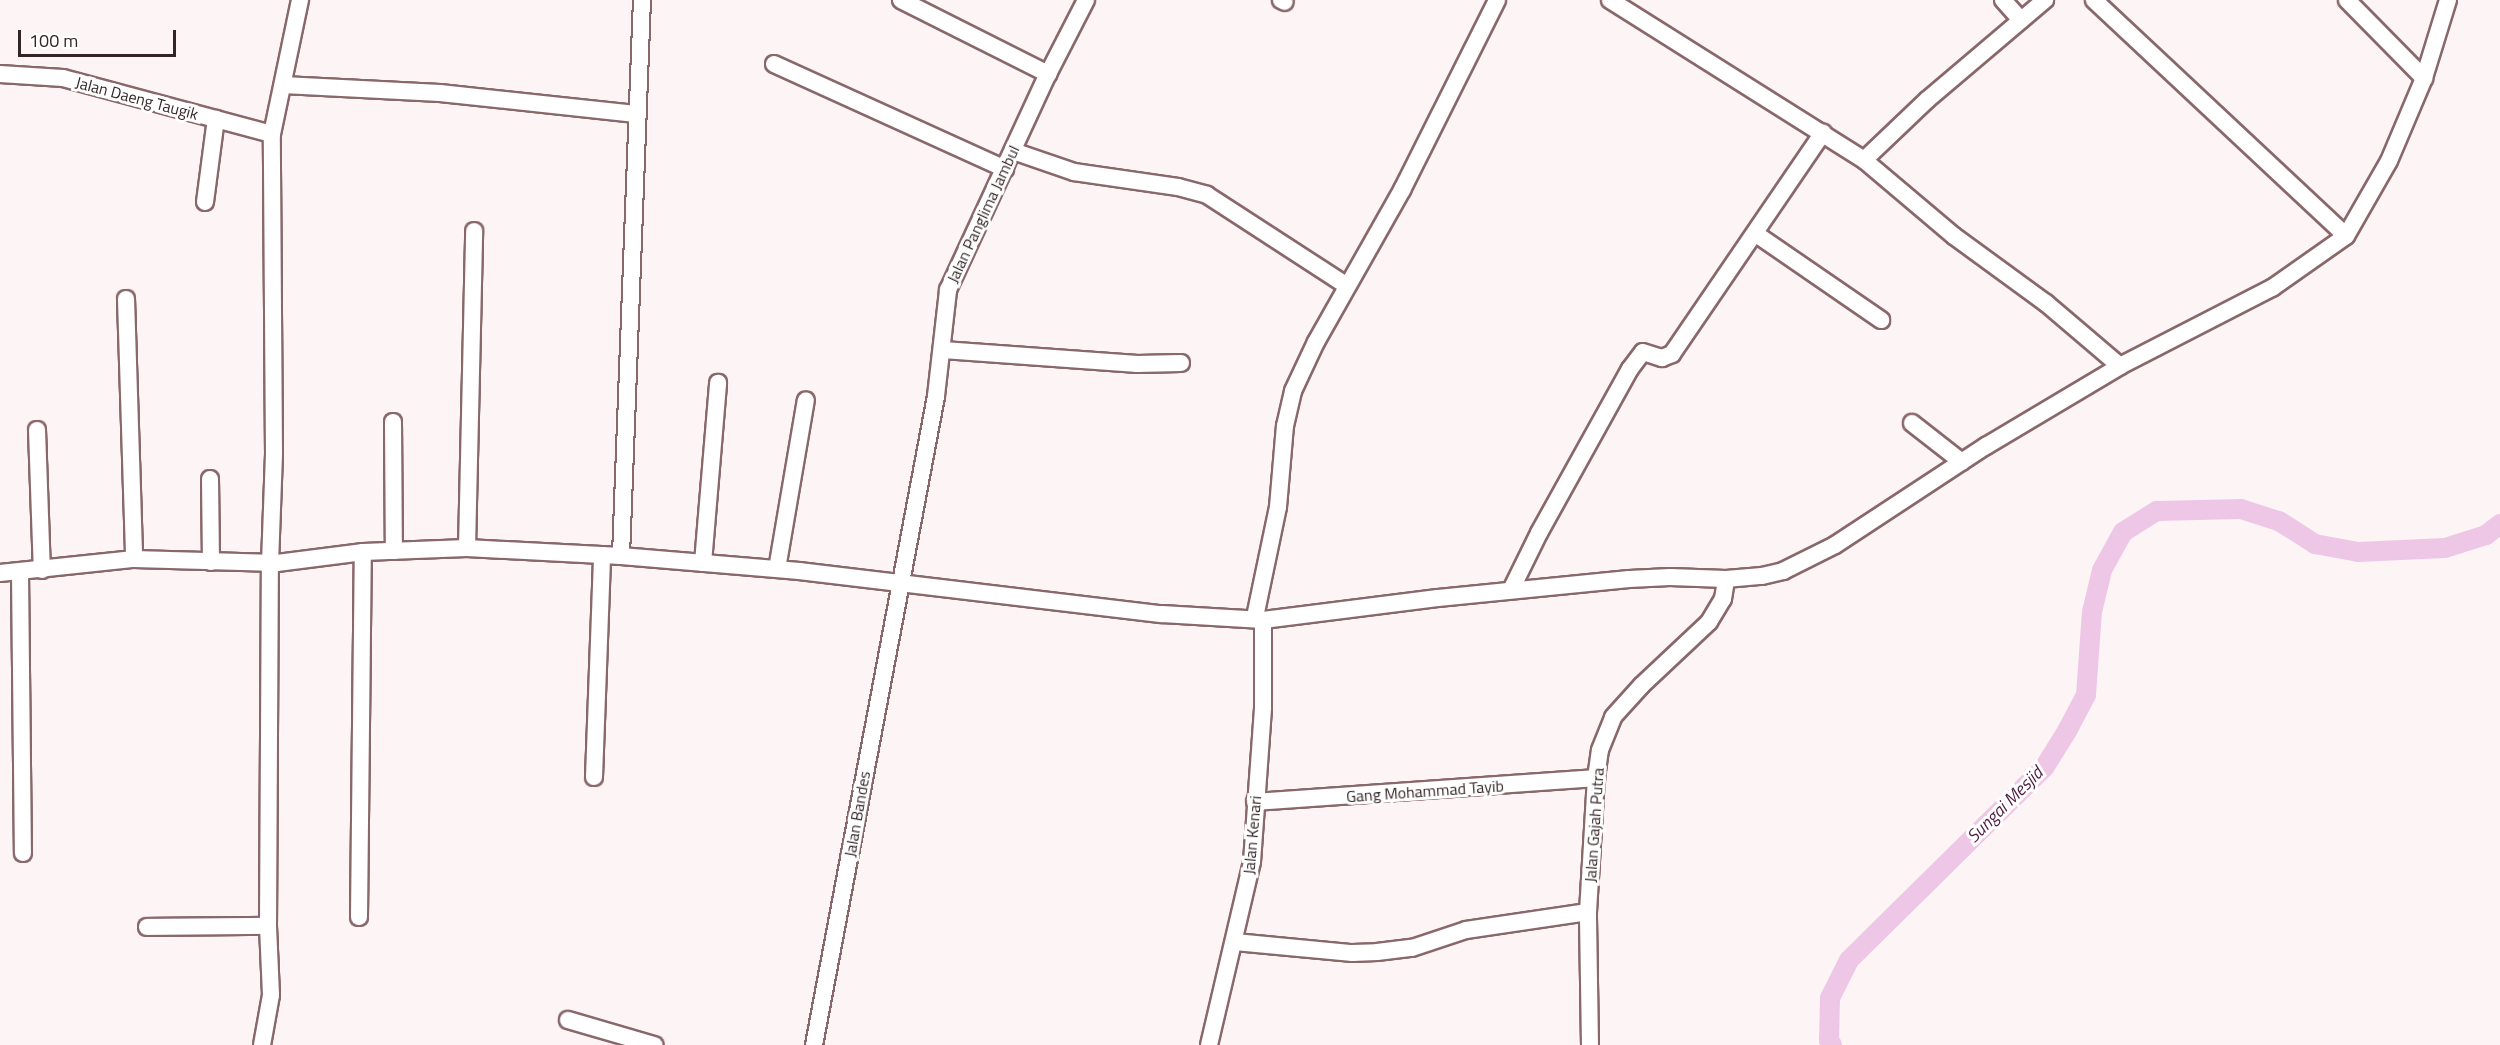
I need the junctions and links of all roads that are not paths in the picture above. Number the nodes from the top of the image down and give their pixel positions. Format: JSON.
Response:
{"nodes":[{"id":1,"x":300,"y":0,"type":"edge"},
{"id":2,"x":642,"y":0,"type":"edge"},
{"id":3,"x":901,"y":0,"type":"edge"},
{"id":4,"x":1086,"y":0,"type":"edge"},
{"id":5,"x":1497,"y":0,"type":"edge"},
{"id":6,"x":1610,"y":0,"type":"edge"},
{"id":7,"x":2003,"y":0,"type":"edge"},
{"id":8,"x":2044,"y":0,"type":"edge"},
{"id":9,"x":2094,"y":0,"type":"edge"},
{"id":10,"x":2347,"y":0,"type":"edge"},
{"id":11,"x":2448,"y":0,"type":"edge"},
{"id":12,"x":2021,"y":20,"type":"junction"},
{"id":13,"x":774,"y":64,"type":"dead end"},
{"id":14,"x":0,"y":74,"type":"edge"},
{"id":15,"x":1048,"y":74,"type":"junction"},
{"id":16,"x":2424,"y":78,"type":"junction"},
{"id":17,"x":283,"y":85,"type":"junction"},
{"id":18,"x":636,"y":114,"type":"junction"},
{"id":19,"x":216,"y":120,"type":"junction"},
{"id":20,"x":1823,"y":133,"type":"junction"},
{"id":21,"x":272,"y":134,"type":"junction"},
{"id":22,"x":1013,"y":152,"type":"junction"},
{"id":23,"x":1864,"y":160,"type":"junction"},
{"id":24,"x":1005,"y":169,"type":"junction"},
{"id":25,"x":205,"y":202,"type":"dead end"},
{"id":26,"x":474,"y":231,"type":"dead end"},
{"id":27,"x":1756,"y":234,"type":"junction"},
{"id":28,"x":2346,"y":236,"type":"junction"},
{"id":29,"x":1347,"y":286,"type":"junction"},
{"id":30,"x":126,"y":299,"type":"dead end"},
{"id":31,"x":1881,"y":320,"type":"dead end"},
{"id":32,"x":943,"y":350,"type":"junction"},
{"id":33,"x":1181,"y":363,"type":"dead end"},
{"id":34,"x":2120,"y":366,"type":"junction"},
{"id":35,"x":718,"y":383,"type":"dead end"},
{"id":36,"x":806,"y":400,"type":"dead end"},
{"id":37,"x":393,"y":422,"type":"dead end"},
{"id":38,"x":1912,"y":423,"type":"dead end"},
{"id":39,"x":37,"y":430,"type":"dead end"},
{"id":40,"x":1962,"y":462,"type":"junction"},
{"id":41,"x":210,"y":479,"type":"dead end"},
{"id":42,"x":467,"y":548,"type":"junction"},
{"id":43,"x":394,"y":551,"type":"junction"},
{"id":44,"x":363,"y":552,"type":"junction"},
{"id":45,"x":602,"y":555,"type":"junction"},
{"id":46,"x":621,"y":556,"type":"junction"},
{"id":47,"x":134,"y":559,"type":"junction"},
{"id":48,"x":211,"y":562,"type":"junction"},
{"id":49,"x":279,"y":562,"type":"junction"},
{"id":50,"x":703,"y":563,"type":"junction"},
{"id":51,"x":777,"y":569,"type":"junction"},
{"id":52,"x":42,"y":570,"type":"junction"},
{"id":53,"x":0,"y":573,"type":"edge"},
{"id":54,"x":20,"y":573,"type":"junction"},
{"id":55,"x":1726,"y":579,"type":"junction"},
{"id":56,"x":900,"y":583,"type":"junction"},
{"id":57,"x":1511,"y":590,"type":"junction"},
{"id":58,"x":1259,"y":619,"type":"junction"},
{"id":59,"x":594,"y":777,"type":"dead end"},
{"id":60,"x":1596,"y":778,"type":"junction"},
{"id":61,"x":1255,"y":802,"type":"junction"},
{"id":62,"x":23,"y":853,"type":"dead end"},
{"id":63,"x":1588,"y":912,"type":"junction"},
{"id":64,"x":359,"y":917,"type":"dead end"},
{"id":65,"x":268,"y":926,"type":"junction"},
{"id":66,"x":147,"y":927,"type":"dead end"},
{"id":67,"x":1235,"y":942,"type":"junction"},
{"id":68,"x":568,"y":1020,"type":"dead end"},
{"id":69,"x":262,"y":1045,"type":"edge"},
{"id":70,"x":654,"y":1045,"type":"edge"},
{"id":71,"x":814,"y":1045,"type":"edge"},
{"id":72,"x":1209,"y":1045,"type":"edge"},
{"id":73,"x":1590,"y":1045,"type":"edge"}],
"edges":[{"from":1,"to":17,"type":"street"},
{"from":2,"to":18,"type":"street"},
{"from":3,"to":15,"type":"street"},
{"from":4,"to":15,"type":"street","name":"Jalan Panglima Jambul"},
{"from":5,"to":29,"type":"street","name":"Jalan Kenari"},
{"from":6,"to":20,"type":"street"},
{"from":7,"to":12,"type":"street"},
{"from":8,"to":12,"type":"street"},
{"from":9,"to":28,"type":"street"},
{"from":10,"to":16,"type":"street"},
{"from":11,"to":16,"type":"street"},
{"from":12,"to":23,"type":"street"},
{"from":13,"to":24,"type":"street"},
{"from":14,"to":19,"type":"street","name":"Jalan Daeng Taugik"},
{"from":15,"to":22,"type":"street","name":"Jalan Panglima Jambul"},
{"from":16,"to":28,"type":"street"},
{"from":17,"to":18,"type":"street"},
{"from":17,"to":21,"type":"street"},
{"from":18,"to":46,"type":"street"},
{"from":19,"to":21,"type":"street","name":"Jalan Daeng Taugik"},
{"from":19,"to":25,"type":"street"},
{"from":20,"to":23,"type":"street"},
{"from":20,"to":27,"type":"street"},
{"from":21,"to":49,"type":"street"},
{"from":22,"to":24,"type":"street","name":"Jalan Panglima Jambul"},
{"from":22,"to":29,"type":"street"},
{"from":23,"to":34,"type":"street"},
{"from":24,"to":32,"type":"street","name":"Jalan Panglima Jambul"},
{"from":26,"to":42,"type":"street"},
{"from":27,"to":31,"type":"street"},
{"from":27,"to":57,"type":"street"},
{"from":28,"to":34,"type":"street"},
{"from":29,"to":58,"type":"street","name":"Jalan Kenari"},
{"from":30,"to":47,"type":"street"},
{"from":32,"to":33,"type":"street"},
{"from":32,"to":56,"type":"street","name":"Jalan Panglima Jambul"},
{"from":34,"to":40,"type":"street"},
{"from":35,"to":50,"type":"street"},
{"from":36,"to":51,"type":"street"},
{"from":37,"to":43,"type":"street"},
{"from":38,"to":40,"type":"street"},
{"from":39,"to":52,"type":"street"},
{"from":40,"to":55,"type":"street"},
{"from":41,"to":48,"type":"street"},
{"from":42,"to":43,"type":"street"},
{"from":42,"to":45,"type":"street"},
{"from":43,"to":44,"type":"street"},
{"from":44,"to":49,"type":"street"},
{"from":44,"to":64,"type":"street"},
{"from":45,"to":46,"type":"street"},
{"from":45,"to":59,"type":"street"},
{"from":46,"to":50,"type":"street"},
{"from":47,"to":48,"type":"street"},
{"from":47,"to":52,"type":"street"},
{"from":48,"to":49,"type":"street"},
{"from":49,"to":65,"type":"street"},
{"from":50,"to":51,"type":"street"},
{"from":51,"to":56,"type":"street"},
{"from":52,"to":54,"type":"street"},
{"from":53,"to":54,"type":"street"},
{"from":54,"to":62,"type":"street"},
{"from":55,"to":57,"type":"street"},
{"from":55,"to":60,"type":"street","name":"Jalan Gajah Putra"},
{"from":56,"to":58,"type":"street"},
{"from":56,"to":71,"type":"street","name":"Jalan Bandes"},
{"from":57,"to":58,"type":"street"},
{"from":58,"to":61,"type":"street","name":"Jalan Kenari"},
{"from":60,"to":61,"type":"street","name":"Gang Mohammad Tayib"},
{"from":60,"to":63,"type":"street","name":"Jalan Gajah Putra"},
{"from":61,"to":67,"type":"street","name":"Jalan Kenari"},
{"from":63,"to":67,"type":"street"},
{"from":63,"to":73,"type":"street","name":"Jalan Gajah Putra"},
{"from":65,"to":66,"type":"street"},
{"from":65,"to":69,"type":"street"},
{"from":67,"to":72,"type":"street","name":"Jalan Kenari"},
{"from":68,"to":70,"type":"street"}]}
